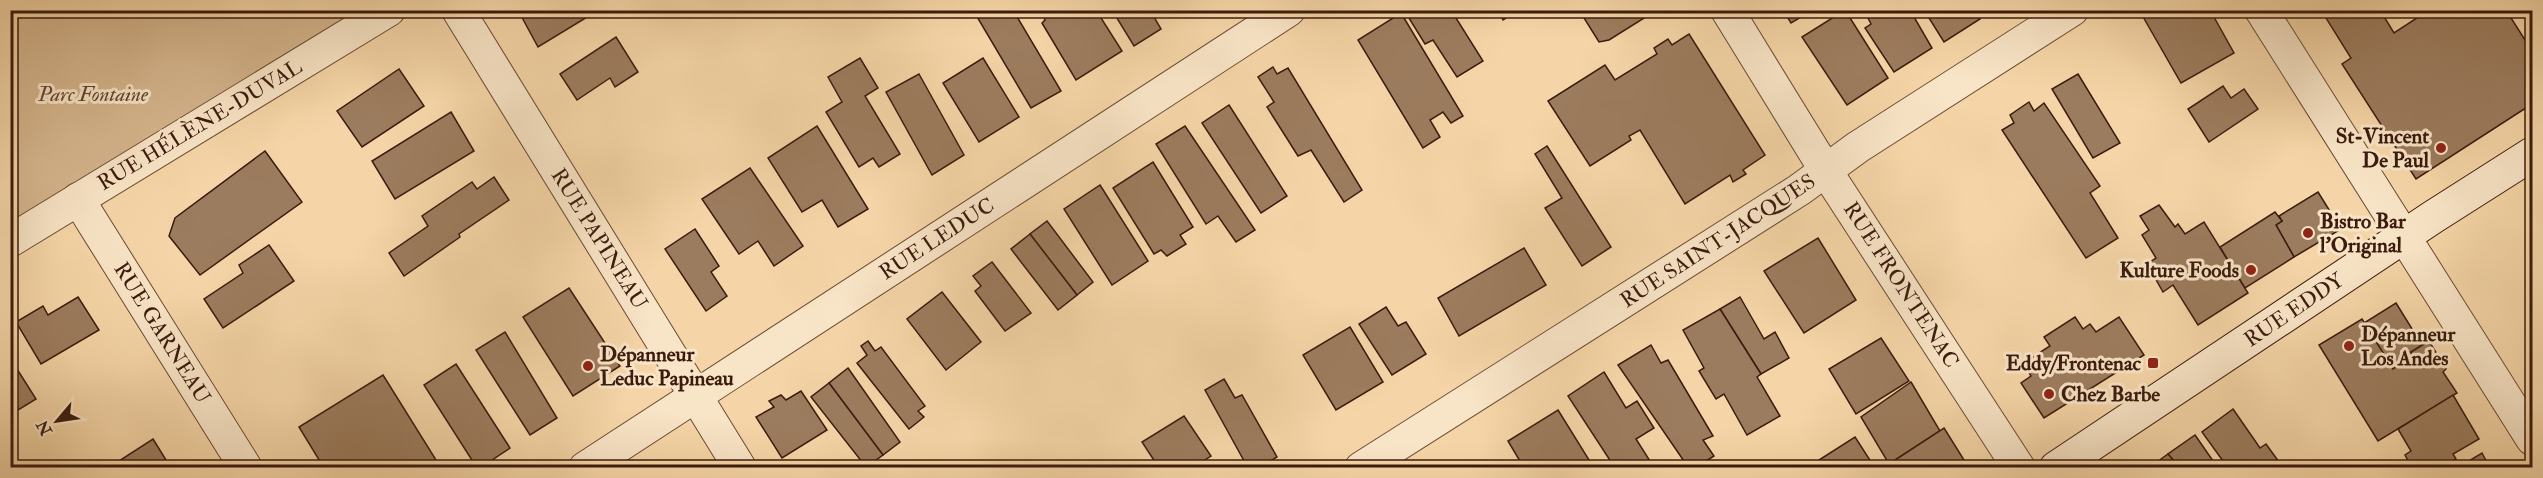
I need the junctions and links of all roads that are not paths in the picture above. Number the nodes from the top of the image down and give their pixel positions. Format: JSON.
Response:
{"nodes":[{"id":1,"x":389,"y":10,"type":"edge"},
{"id":2,"x":458,"y":10,"type":"edge"},
{"id":3,"x":1289,"y":10,"type":"edge"},
{"id":4,"x":1727,"y":10,"type":"edge"},
{"id":5,"x":2072,"y":10,"type":"edge"},
{"id":6,"x":2260,"y":10,"type":"edge"},
{"id":7,"x":2532,"y":154,"type":"edge"},
{"id":8,"x":1826,"y":171,"type":"junction"},
{"id":9,"x":78,"y":199,"type":"junction"},
{"id":10,"x":2403,"y":236,"type":"junction"},
{"id":11,"x":10,"y":241,"type":"edge"},
{"id":12,"x":696,"y":396,"type":"junction"},
{"id":13,"x":2532,"y":439,"type":"edge"},
{"id":14,"x":246,"y":468,"type":"edge"},
{"id":15,"x":585,"y":468,"type":"edge"},
{"id":16,"x":740,"y":468,"type":"edge"},
{"id":17,"x":1361,"y":468,"type":"edge"},
{"id":18,"x":2019,"y":468,"type":"edge"},
{"id":19,"x":2056,"y":468,"type":"edge"}],
"edges":[{"from":1,"to":9,"type":"street","name":"RUE HÉLÈNE-DUVAL"},
{"from":2,"to":12,"type":"street","name":"RUE PAPINEAU"},
{"from":3,"to":12,"type":"street","name":"RUE LEDUC"},
{"from":4,"to":8,"type":"street","name":"RUE FRONTENAC"},
{"from":5,"to":8,"type":"street","name":"RUE SAINT-JACQUES"},
{"from":6,"to":10,"type":"street"},
{"from":7,"to":10,"type":"main road","name":"RUE EDDY"},
{"from":8,"to":17,"type":"street","name":"RUE SAINT-JACQUES"},
{"from":8,"to":18,"type":"street","name":"RUE FRONTENAC"},
{"from":9,"to":11,"type":"street","name":"RUE HÉLÈNE-DUVAL"},
{"from":9,"to":14,"type":"street","name":"RUE GARNEAU"},
{"from":10,"to":13,"type":"street"},
{"from":10,"to":19,"type":"main road","name":"RUE EDDY"},
{"from":12,"to":15,"type":"street","name":"RUE LEDUC"},
{"from":12,"to":16,"type":"street","name":"RUE PAPINEAU"}]}
